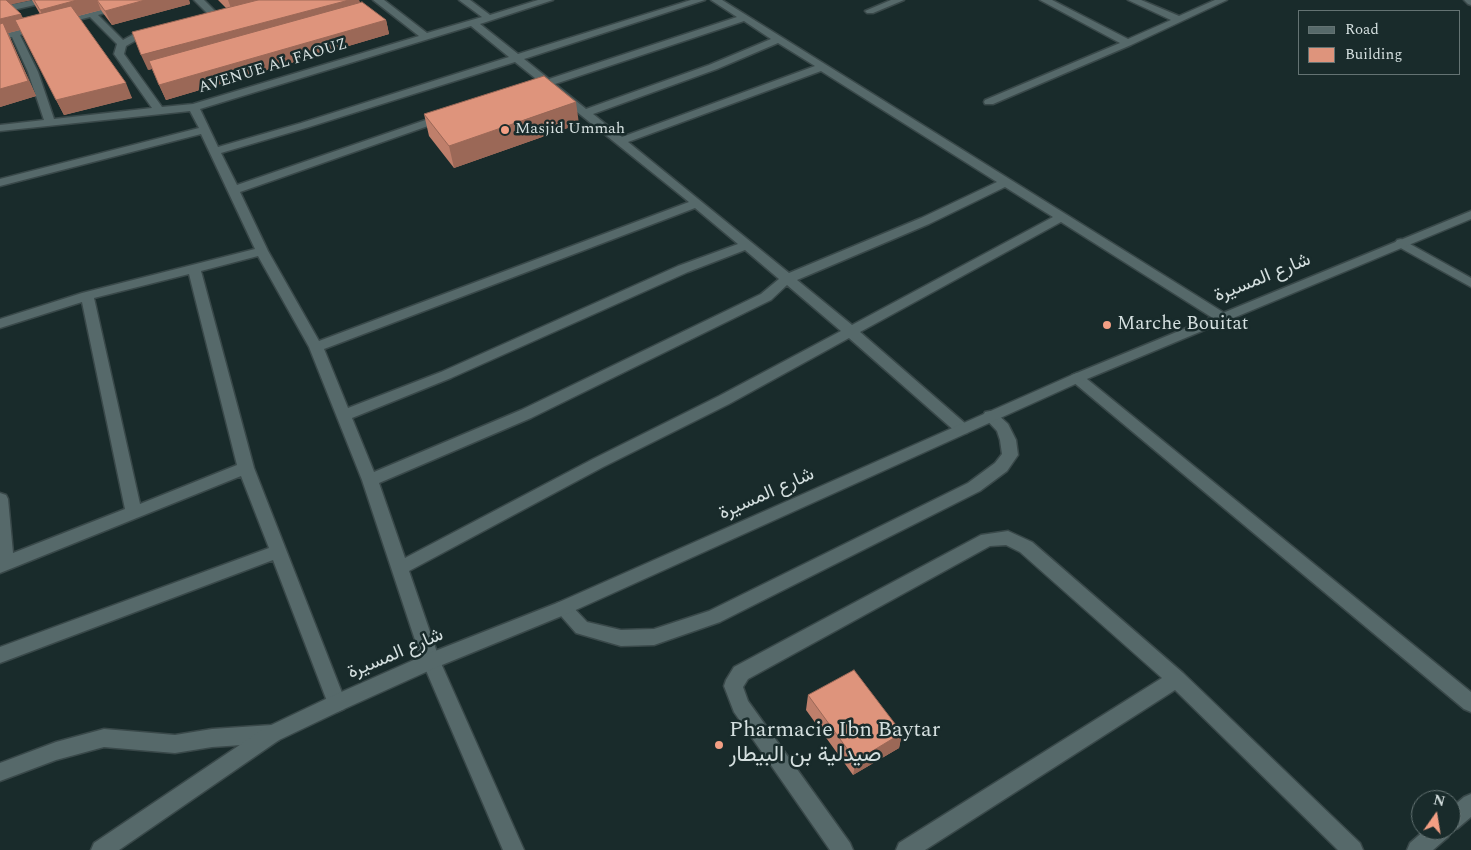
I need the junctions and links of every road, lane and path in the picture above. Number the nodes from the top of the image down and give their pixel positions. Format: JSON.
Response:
{"nodes":[{"id":1,"x":46,"y":0,"type":"edge"},
{"id":2,"x":148,"y":0,"type":"edge"},
{"id":3,"x":199,"y":0,"type":"edge"},
{"id":4,"x":378,"y":0,"type":"edge"},
{"id":5,"x":464,"y":0,"type":"edge"},
{"id":6,"x":548,"y":0,"type":"edge"},
{"id":7,"x":700,"y":0,"type":"edge"},
{"id":8,"x":716,"y":0,"type":"edge"},
{"id":9,"x":899,"y":0,"type":"edge"},
{"id":10,"x":1045,"y":0,"type":"edge"},
{"id":11,"x":1133,"y":0,"type":"edge"},
{"id":12,"x":1222,"y":0,"type":"edge"},
{"id":13,"x":528,"y":2,"type":"edge"},
{"id":14,"x":0,"y":10,"type":"edge"},
{"id":15,"x":870,"y":11,"type":"dead end"},
{"id":16,"x":92,"y":14,"type":"junction"},
{"id":17,"x":28,"y":17,"type":"junction"},
{"id":18,"x":489,"y":18,"type":"junction"},
{"id":19,"x":745,"y":18,"type":"junction"},
{"id":20,"x":1179,"y":20,"type":"junction"},
{"id":21,"x":220,"y":21,"type":"edge"},
{"id":22,"x":473,"y":23,"type":"junction"},
{"id":23,"x":165,"y":30,"type":"edge"},
{"id":24,"x":15,"y":34,"type":"junction"},
{"id":25,"x":426,"y":37,"type":"junction"},
{"id":26,"x":0,"y":38,"type":"edge"},
{"id":27,"x":779,"y":40,"type":"junction"},
{"id":28,"x":1128,"y":43,"type":"junction"},
{"id":29,"x":122,"y":44,"type":"junction"},
{"id":30,"x":516,"y":58,"type":"junction"},
{"id":31,"x":822,"y":67,"type":"junction"},
{"id":32,"x":548,"y":83,"type":"junction"},
{"id":33,"x":530,"y":89,"type":"edge"},
{"id":34,"x":989,"y":102,"type":"dead end"},
{"id":35,"x":194,"y":107,"type":"junction"},
{"id":36,"x":159,"y":110,"type":"junction"},
{"id":37,"x":585,"y":112,"type":"junction"},
{"id":38,"x":450,"y":115,"type":"edge"},
{"id":39,"x":50,"y":123,"type":"junction"},
{"id":40,"x":0,"y":128,"type":"edge"},
{"id":41,"x":205,"y":130,"type":"junction"},
{"id":42,"x":621,"y":141,"type":"junction"},
{"id":43,"x":215,"y":151,"type":"junction"},
{"id":44,"x":1006,"y":182,"type":"junction"},
{"id":45,"x":0,"y":183,"type":"edge"},
{"id":46,"x":233,"y":190,"type":"junction"},
{"id":47,"x":697,"y":203,"type":"junction"},
{"id":48,"x":1471,"y":215,"type":"edge"},
{"id":49,"x":1062,"y":217,"type":"junction"},
{"id":50,"x":1401,"y":243,"type":"junction"},
{"id":51,"x":747,"y":245,"type":"junction"},
{"id":52,"x":262,"y":251,"type":"junction"},
{"id":53,"x":194,"y":269,"type":"junction"},
{"id":54,"x":787,"y":279,"type":"junction"},
{"id":55,"x":1471,"y":283,"type":"edge"},
{"id":56,"x":87,"y":296,"type":"junction"},
{"id":57,"x":1221,"y":317,"type":"junction"},
{"id":58,"x":0,"y":324,"type":"edge"},
{"id":59,"x":850,"y":331,"type":"junction"},
{"id":60,"x":316,"y":347,"type":"junction"},
{"id":61,"x":1077,"y":378,"type":"junction"},
{"id":62,"x":344,"y":416,"type":"junction"},
{"id":63,"x":990,"y":416,"type":"junction"},
{"id":64,"x":962,"y":429,"type":"junction"},
{"id":65,"x":246,"y":468,"type":"junction"},
{"id":66,"x":370,"y":480,"type":"junction"},
{"id":67,"x":0,"y":499,"type":"edge"},
{"id":68,"x":134,"y":513,"type":"junction"},
{"id":69,"x":279,"y":551,"type":"junction"},
{"id":70,"x":3,"y":565,"type":"edge"},
{"id":71,"x":400,"y":568,"type":"junction"},
{"id":72,"x":563,"y":608,"type":"junction"},
{"id":73,"x":0,"y":655,"type":"edge"},
{"id":74,"x":431,"y":661,"type":"junction"},
{"id":75,"x":1176,"y":679,"type":"junction"},
{"id":76,"x":337,"y":703,"type":"junction"},
{"id":77,"x":1471,"y":703,"type":"edge"},
{"id":78,"x":272,"y":734,"type":"junction"},
{"id":79,"x":0,"y":772,"type":"edge"},
{"id":80,"x":1471,"y":804,"type":"edge"},
{"id":81,"x":1461,"y":812,"type":"edge"},
{"id":82,"x":1429,"y":840,"type":"edge"},
{"id":83,"x":101,"y":850,"type":"edge"},
{"id":84,"x":514,"y":850,"type":"edge"},
{"id":85,"x":843,"y":850,"type":"edge"},
{"id":86,"x":906,"y":850,"type":"edge"},
{"id":87,"x":1353,"y":850,"type":"edge"},
{"id":88,"x":1417,"y":850,"type":"edge"}],
"edges":[{"from":1,"to":17,"type":"street"},
{"from":2,"to":16,"type":"street"},
{"from":3,"to":21,"type":"street"},
{"from":4,"to":25,"type":"street"},
{"from":5,"to":18,"type":"street"},
{"from":6,"to":13,"type":"street","name":"AVENUE AL FAOUZ"},
{"from":7,"to":30,"type":"street"},
{"from":8,"to":19,"type":"street"},
{"from":9,"to":15,"type":"street"},
{"from":10,"to":28,"type":"street"},
{"from":11,"to":20,"type":"street"},
{"from":12,"to":20,"type":"street"},
{"from":13,"to":18,"type":"street","name":"AVENUE AL FAOUZ"},
{"from":14,"to":17,"type":"street"},
{"from":16,"to":17,"type":"street"},
{"from":16,"to":29,"type":"street"},
{"from":17,"to":24,"type":"street"},
{"from":18,"to":22,"type":"street","name":"AVENUE AL FAOUZ"},
{"from":19,"to":27,"type":"street"},
{"from":19,"to":32,"type":"street"},
{"from":20,"to":28,"type":"street"},
{"from":22,"to":25,"type":"street","name":"AVENUE AL FAOUZ"},
{"from":22,"to":30,"type":"street"},
{"from":23,"to":29,"type":"street"},
{"from":24,"to":26,"type":"street"},
{"from":24,"to":39,"type":"street"},
{"from":25,"to":35,"type":"street","name":"AVENUE AL FAOUZ"},
{"from":27,"to":31,"type":"street"},
{"from":27,"to":37,"type":"street"},
{"from":28,"to":34,"type":"street"},
{"from":29,"to":36,"type":"street"},
{"from":30,"to":32,"type":"street"},
{"from":30,"to":43,"type":"street"},
{"from":31,"to":42,"type":"street"},
{"from":31,"to":44,"type":"street"},
{"from":32,"to":33,"type":"street"},
{"from":32,"to":37,"type":"street"},
{"from":35,"to":36,"type":"street","name":"AVENUE AL FAOUZ"},
{"from":35,"to":41,"type":"street"},
{"from":36,"to":39,"type":"street","name":"AVENUE AL FAOUZ"},
{"from":37,"to":42,"type":"street"},
{"from":38,"to":46,"type":"street"},
{"from":39,"to":40,"type":"street","name":"AVENUE AL FAOUZ"},
{"from":41,"to":43,"type":"street"},
{"from":41,"to":45,"type":"street"},
{"from":42,"to":47,"type":"street"},
{"from":43,"to":46,"type":"street"},
{"from":44,"to":49,"type":"street"},
{"from":44,"to":54,"type":"street"},
{"from":46,"to":52,"type":"street"},
{"from":47,"to":51,"type":"street"},
{"from":47,"to":60,"type":"street"},
{"from":48,"to":50,"type":"street","name":"شارع المسيرة"},
{"from":49,"to":57,"type":"street"},
{"from":49,"to":59,"type":"street"},
{"from":50,"to":55,"type":"street"},
{"from":50,"to":57,"type":"street","name":"شارع المسيرة"},
{"from":51,"to":54,"type":"street"},
{"from":51,"to":62,"type":"street"},
{"from":52,"to":53,"type":"street"},
{"from":52,"to":60,"type":"street"},
{"from":53,"to":56,"type":"street"},
{"from":53,"to":65,"type":"street"},
{"from":54,"to":59,"type":"street"},
{"from":54,"to":66,"type":"street"},
{"from":56,"to":58,"type":"street"},
{"from":56,"to":68,"type":"street"},
{"from":57,"to":61,"type":"street","name":"شارع المسيرة"},
{"from":59,"to":64,"type":"street"},
{"from":59,"to":71,"type":"street"},
{"from":60,"to":62,"type":"street"},
{"from":61,"to":63,"type":"street","name":"شارع المسيرة"},
{"from":61,"to":77,"type":"street"},
{"from":62,"to":66,"type":"street"},
{"from":63,"to":64,"type":"street","name":"شارع المسيرة"},
{"from":63,"to":72,"type":"street"},
{"from":64,"to":72,"type":"street","name":"شارع المسيرة"},
{"from":65,"to":68,"type":"street"},
{"from":65,"to":69,"type":"street"},
{"from":66,"to":71,"type":"street"},
{"from":67,"to":70,"type":"street"},
{"from":68,"to":70,"type":"street"},
{"from":69,"to":73,"type":"street"},
{"from":69,"to":76,"type":"street"},
{"from":71,"to":74,"type":"street"},
{"from":72,"to":74,"type":"street","name":"شارع المسيرة"},
{"from":74,"to":76,"type":"street","name":"شارع المسيرة"},
{"from":74,"to":84,"type":"street"},
{"from":75,"to":85,"type":"street"},
{"from":75,"to":86,"type":"street"},
{"from":75,"to":87,"type":"street"},
{"from":76,"to":78,"type":"street","name":"شارع المسيرة"},
{"from":78,"to":79,"type":"street"},
{"from":78,"to":83,"type":"street","name":"شارع المسيرة"},
{"from":80,"to":81,"type":"street"},
{"from":82,"to":88,"type":"street"}]}
